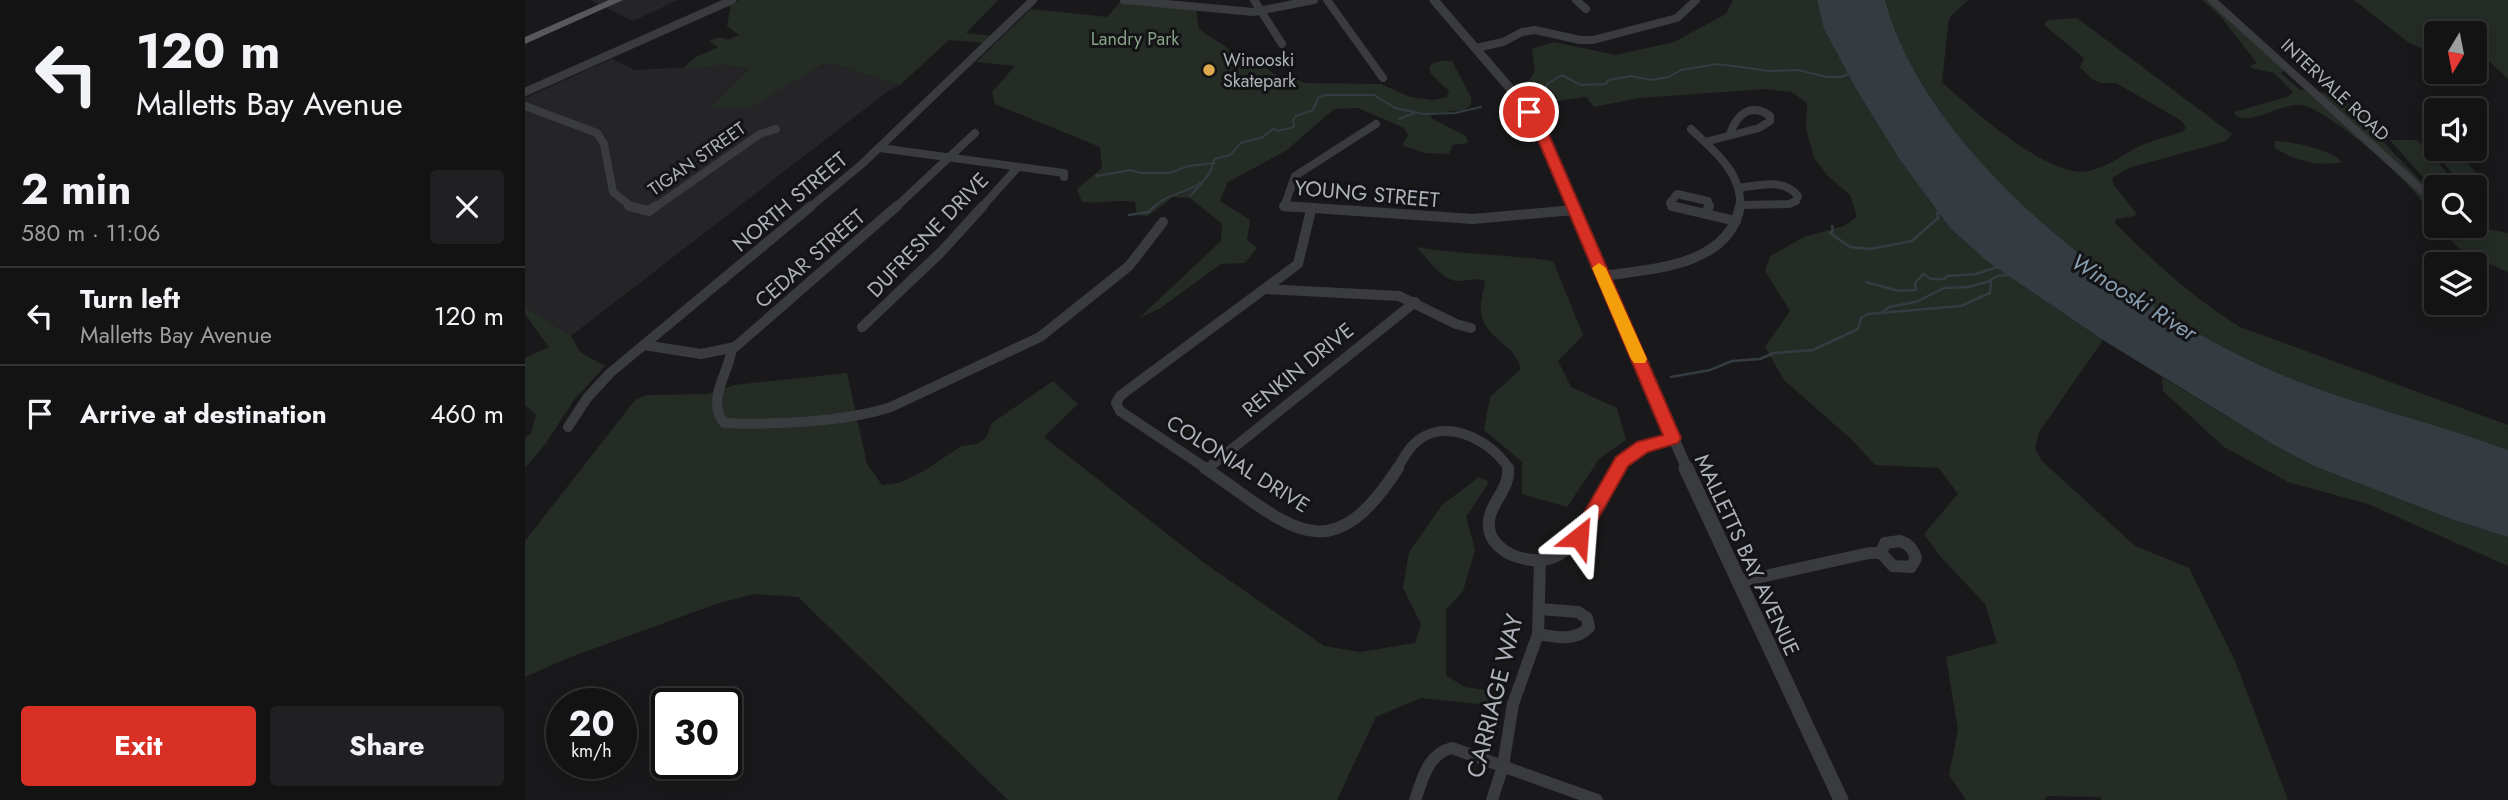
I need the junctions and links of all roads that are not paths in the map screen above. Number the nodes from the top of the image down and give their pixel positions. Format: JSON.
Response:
{"nodes":[{"id":1,"x":618,"y":0,"type":"edge"},
{"id":2,"x":732,"y":0,"type":"edge"},
{"id":3,"x":1033,"y":0,"type":"edge"},
{"id":4,"x":1124,"y":0,"type":"edge"},
{"id":5,"x":1254,"y":0,"type":"edge"},
{"id":6,"x":1314,"y":0,"type":"edge"},
{"id":7,"x":1327,"y":0,"type":"edge"},
{"id":8,"x":1434,"y":0,"type":"edge"},
{"id":9,"x":1576,"y":0,"type":"edge"},
{"id":10,"x":1696,"y":0,"type":"edge"},
{"id":11,"x":2212,"y":0,"type":"edge"},
{"id":12,"x":1586,"y":9,"type":"dead end"},
{"id":13,"x":1261,"y":11,"type":"junction"},
{"id":14,"x":525,"y":41,"type":"edge"},
{"id":15,"x":1282,"y":44,"type":"dead end"},
{"id":16,"x":1476,"y":48,"type":"junction"},
{"id":17,"x":1383,"y":78,"type":"dead end"},
{"id":18,"x":525,"y":92,"type":"edge"},
{"id":19,"x":525,"y":106,"type":"edge"},
{"id":20,"x":1376,"y":124,"type":"dead end"},
{"id":21,"x":1691,"y":129,"type":"dead end"},
{"id":22,"x":776,"y":130,"type":"dead end"},
{"id":23,"x":975,"y":133,"type":"dead end"},
{"id":24,"x":1730,"y":134,"type":"junction"},
{"id":25,"x":1705,"y":142,"type":"junction"},
{"id":26,"x":880,"y":148,"type":"junction"},
{"id":27,"x":950,"y":158,"type":"junction"},
{"id":28,"x":1018,"y":167,"type":"junction"},
{"id":29,"x":1064,"y":177,"type":"dead end"},
{"id":30,"x":1739,"y":188,"type":"junction"},
{"id":31,"x":2424,"y":192,"type":"edge"},
{"id":32,"x":1741,"y":205,"type":"junction"},
{"id":33,"x":1311,"y":210,"type":"junction"},
{"id":34,"x":1574,"y":210,"type":"junction"},
{"id":35,"x":1706,"y":214,"type":"dead end"},
{"id":36,"x":1736,"y":221,"type":"junction"},
{"id":37,"x":1163,"y":222,"type":"dead end"},
{"id":38,"x":1149,"y":223,"type":"dead end"},
{"id":39,"x":1153,"y":234,"type":"junction"},
{"id":40,"x":1602,"y":276,"type":"junction"},
{"id":41,"x":1265,"y":289,"type":"junction"},
{"id":42,"x":1415,"y":302,"type":"junction"},
{"id":43,"x":862,"y":327,"type":"dead end"},
{"id":44,"x":1471,"y":328,"type":"dead end"},
{"id":45,"x":644,"y":345,"type":"junction"},
{"id":46,"x":732,"y":349,"type":"junction"},
{"id":47,"x":568,"y":427,"type":"dead end"},
{"id":48,"x":1672,"y":438,"type":"junction"},
{"id":49,"x":1207,"y":470,"type":"junction"},
{"id":50,"x":1881,"y":552,"type":"dead end"},
{"id":51,"x":1540,"y":561,"type":"junction"},
{"id":52,"x":1738,"y":582,"type":"junction"},
{"id":53,"x":1540,"y":609,"type":"junction"},
{"id":54,"x":1538,"y":634,"type":"junction"},
{"id":55,"x":1503,"y":766,"type":"junction"},
{"id":56,"x":1415,"y":800,"type":"edge"},
{"id":57,"x":1492,"y":800,"type":"edge"},
{"id":58,"x":1597,"y":800,"type":"edge"},
{"id":59,"x":1841,"y":800,"type":"edge"}],
"edges":[{"from":1,"to":14,"type":"main road"},
{"from":2,"to":18,"type":"street"},
{"from":3,"to":26,"type":"street","name":"NORTH STREET"},
{"from":4,"to":13,"type":"street"},
{"from":5,"to":13,"type":"street"},
{"from":6,"to":13,"type":"street"},
{"from":7,"to":17,"type":"street"},
{"from":8,"to":16,"type":"street","name":"MALLETTS BAY AVENUE"},
{"from":9,"to":12,"type":"street"},
{"from":10,"to":16,"type":"street"},
{"from":11,"to":31,"type":"street","name":"INTERVALE ROAD"},
{"from":13,"to":15,"type":"street"},
{"from":16,"to":34,"type":"street","name":"MALLETTS BAY AVENUE"},
{"from":19,"to":22,"type":"street","name":"TIGAN STREET"},
{"from":20,"to":33,"type":"street","name":"YOUNG STREET"},
{"from":21,"to":25,"type":"street"},
{"from":23,"to":27,"type":"street","name":"CEDAR STREET"},
{"from":24,"to":24,"type":"street"},
{"from":24,"to":25,"type":"street"},
{"from":25,"to":30,"type":"street"},
{"from":26,"to":27,"type":"street"},
{"from":26,"to":45,"type":"street","name":"NORTH STREET"},
{"from":27,"to":28,"type":"street"},
{"from":27,"to":46,"type":"street","name":"CEDAR STREET"},
{"from":28,"to":29,"type":"street"},
{"from":28,"to":43,"type":"street","name":"DUFRESNE DRIVE"},
{"from":30,"to":32,"type":"street"},
{"from":30,"to":32,"type":"street"},
{"from":32,"to":36,"type":"street"},
{"from":33,"to":34,"type":"street","name":"YOUNG STREET"},
{"from":33,"to":41,"type":"street","name":"COLONIAL DRIVE"},
{"from":34,"to":40,"type":"street","name":"MALLETTS BAY AVENUE"},
{"from":35,"to":36,"type":"street"},
{"from":36,"to":40,"type":"street"},
{"from":37,"to":39,"type":"street"},
{"from":38,"to":39,"type":"street"},
{"from":39,"to":46,"type":"street"},
{"from":40,"to":48,"type":"street","name":"MALLETTS BAY AVENUE"},
{"from":41,"to":42,"type":"street"},
{"from":41,"to":49,"type":"street","name":"COLONIAL DRIVE"},
{"from":42,"to":44,"type":"street"},
{"from":42,"to":49,"type":"street","name":"RENKIN DRIVE"},
{"from":45,"to":46,"type":"street"},
{"from":45,"to":47,"type":"street","name":"NORTH STREET"},
{"from":48,"to":51,"type":"street"},
{"from":48,"to":52,"type":"street","name":"MALLETTS BAY AVENUE"},
{"from":49,"to":51,"type":"street","name":"COLONIAL DRIVE"},
{"from":50,"to":52,"type":"street"},
{"from":51,"to":53,"type":"street","name":"CARRIAGE WAY"},
{"from":52,"to":59,"type":"street","name":"MALLETTS BAY AVENUE"},
{"from":53,"to":54,"type":"street","name":"CARRIAGE WAY"},
{"from":53,"to":54,"type":"street"},
{"from":54,"to":55,"type":"street","name":"CARRIAGE WAY"},
{"from":55,"to":56,"type":"street"},
{"from":55,"to":57,"type":"street","name":"CARRIAGE WAY"},
{"from":55,"to":58,"type":"street"}]}
